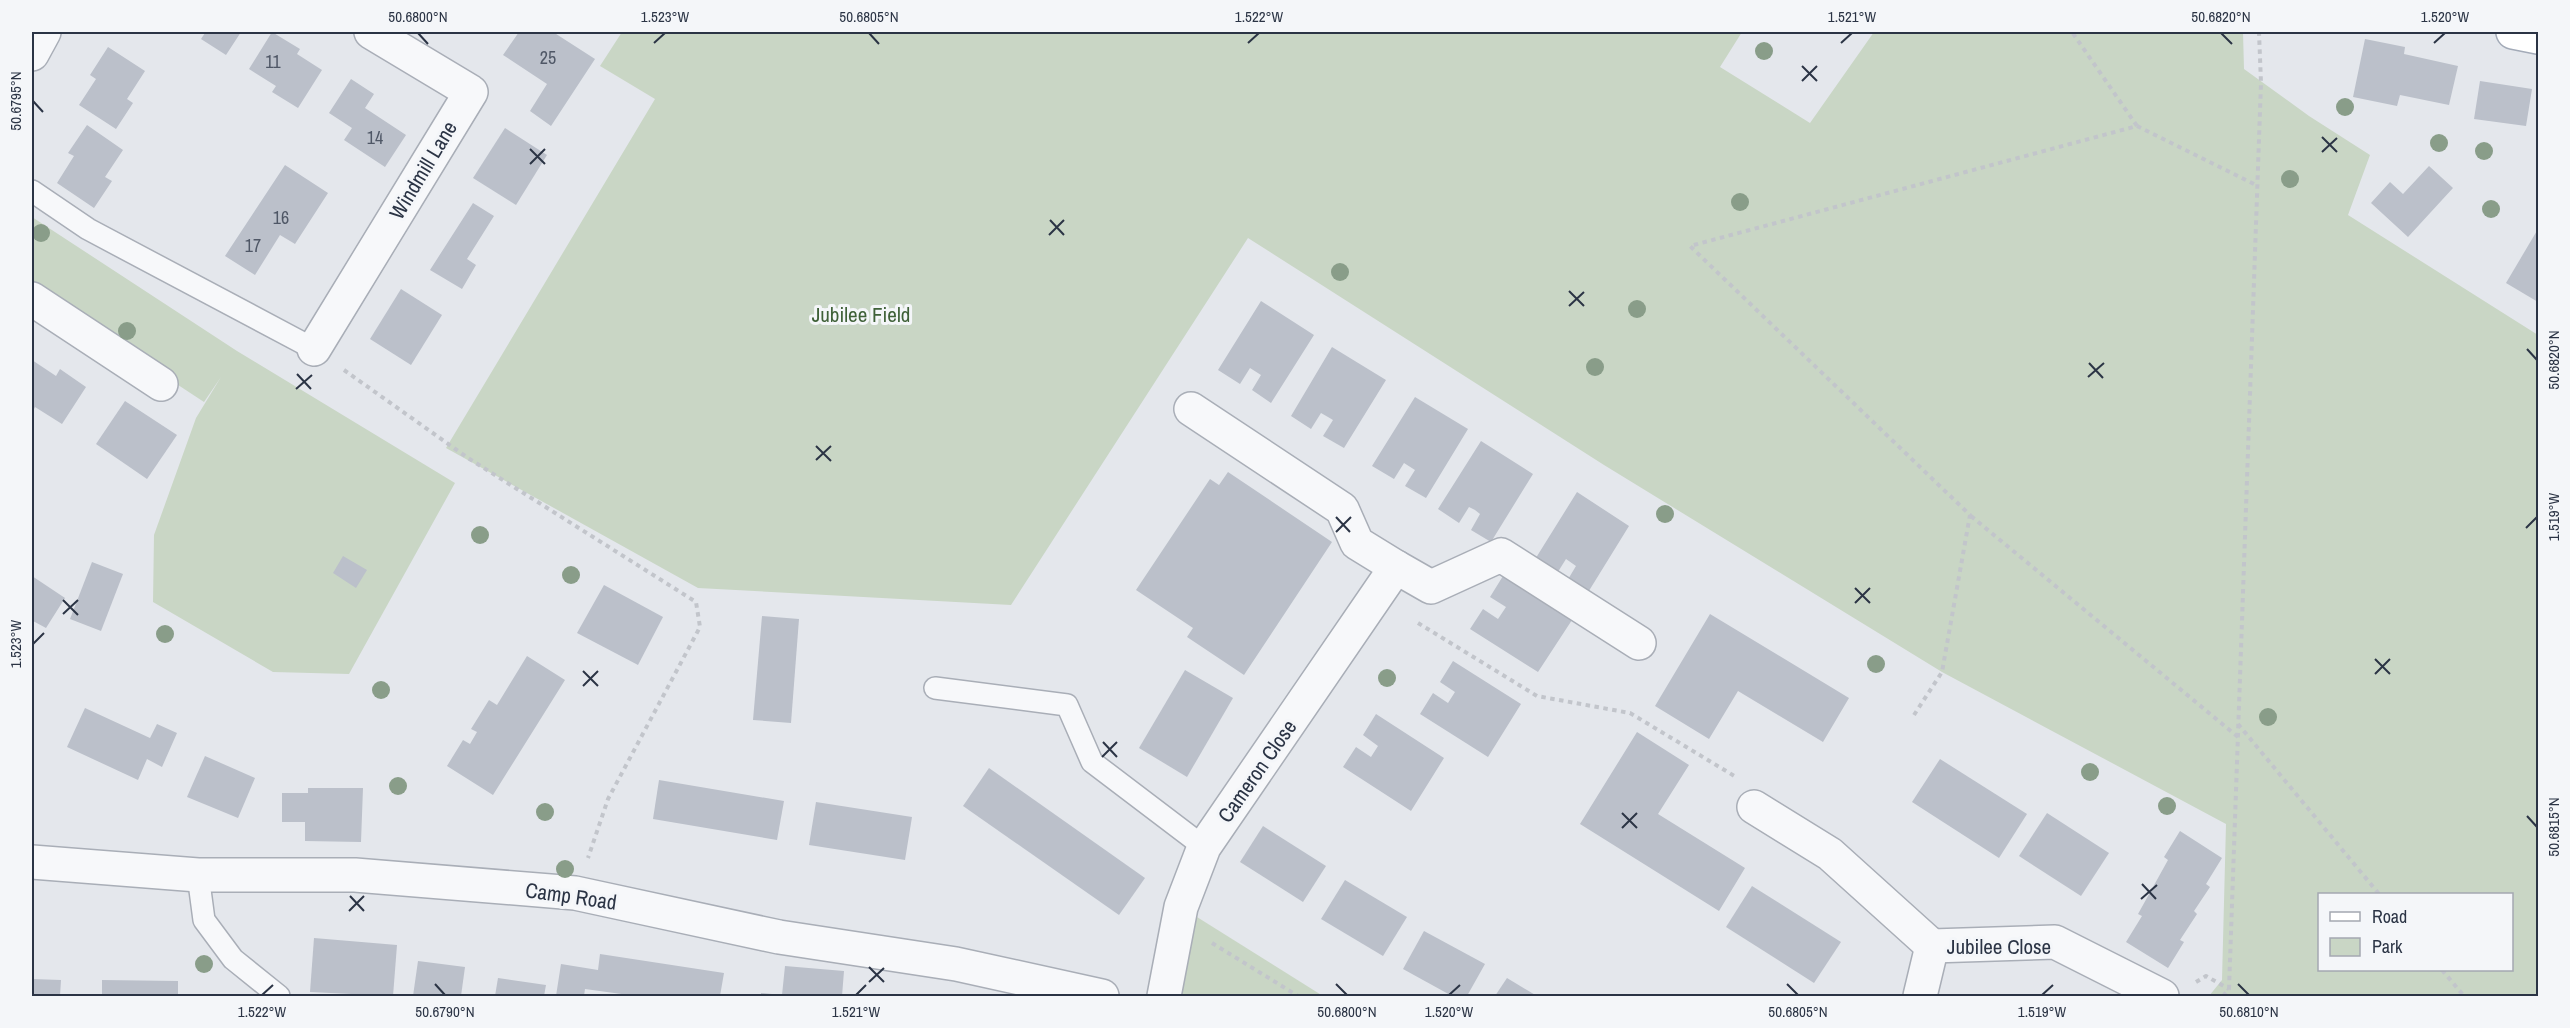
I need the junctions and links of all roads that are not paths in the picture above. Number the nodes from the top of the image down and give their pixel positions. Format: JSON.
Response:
{"nodes":[{"id":1,"x":44,"y":32,"type":"edge"},
{"id":2,"x":370,"y":32,"type":"edge"},
{"id":3,"x":2513,"y":32,"type":"edge"},
{"id":4,"x":2538,"y":37,"type":"edge"},
{"id":5,"x":32,"y":54,"type":"edge"},
{"id":6,"x":32,"y":190,"type":"edge"},
{"id":7,"x":32,"y":299,"type":"edge"},
{"id":8,"x":314,"y":349,"type":"joint"},
{"id":9,"x":161,"y":384,"type":"dead end"},
{"id":10,"x":1191,"y":410,"type":"dead end"},
{"id":11,"x":1396,"y":567,"type":"junction"},
{"id":12,"x":1639,"y":643,"type":"dead end"},
{"id":13,"x":936,"y":688,"type":"dead end"},
{"id":14,"x":1754,"y":807,"type":"road end"},
{"id":15,"x":1204,"y":847,"type":"junction"},
{"id":16,"x":32,"y":862,"type":"edge"},
{"id":17,"x":198,"y":875,"type":"junction"},
{"id":18,"x":1932,"y":946,"type":"junction"},
{"id":19,"x":279,"y":996,"type":"edge"},
{"id":20,"x":1102,"y":996,"type":"edge"},
{"id":21,"x":1164,"y":996,"type":"edge"},
{"id":22,"x":1920,"y":996,"type":"edge"},
{"id":23,"x":2162,"y":996,"type":"edge"}],
"edges":[{"from":1,"to":5,"type":"street"},
{"from":2,"to":8,"type":"street","name":"Windmill Lane"},
{"from":3,"to":4,"type":"main road"},
{"from":6,"to":8,"type":"lane"},
{"from":7,"to":9,"type":"street"},
{"from":10,"to":11,"type":"street"},
{"from":11,"to":12,"type":"street"},
{"from":11,"to":15,"type":"street","name":"Cameron Close"},
{"from":13,"to":15,"type":"lane"},
{"from":14,"to":18,"type":"street","name":"Jubilee Close"},
{"from":15,"to":21,"type":"street","name":"Cameron Close"},
{"from":16,"to":17,"type":"street","name":"Camp Road"},
{"from":17,"to":19,"type":"lane"},
{"from":17,"to":20,"type":"street","name":"Camp Road"},
{"from":18,"to":22,"type":"street","name":"Jubilee Close"},
{"from":18,"to":23,"type":"street","name":"Jubilee Close"}]}
